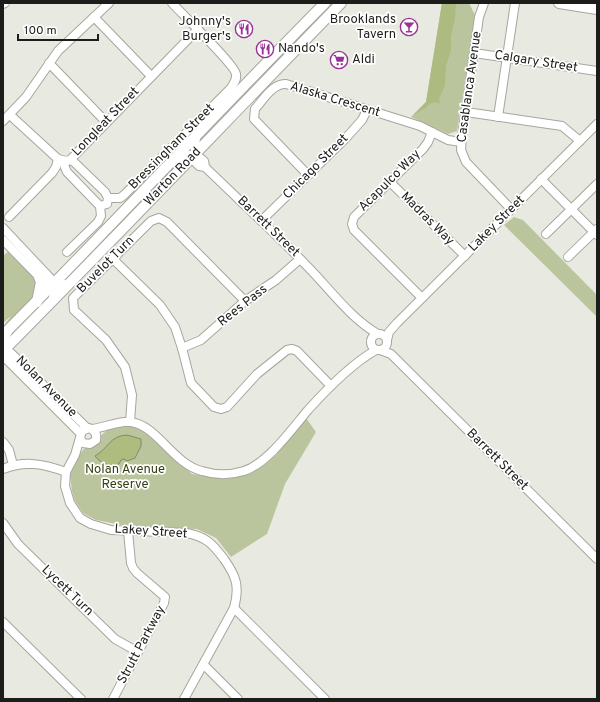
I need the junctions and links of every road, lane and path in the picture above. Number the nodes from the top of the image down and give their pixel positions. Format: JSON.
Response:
{"nodes":[{"id":1,"x":108,"y":3,"type":"edge"},
{"id":2,"x":172,"y":3,"type":"edge"},
{"id":3,"x":325,"y":3,"type":"edge"},
{"id":4,"x":341,"y":3,"type":"edge"},
{"id":5,"x":478,"y":3,"type":"edge"},
{"id":6,"x":484,"y":3,"type":"edge"},
{"id":7,"x":515,"y":3,"type":"edge"},
{"id":8,"x":559,"y":3,"type":"edge"},
{"id":9,"x":597,"y":9,"type":"edge"},
{"id":10,"x":94,"y":17,"type":"junction"},
{"id":11,"x":479,"y":17,"type":"junction"},
{"id":12,"x":198,"y":29,"type":"junction"},
{"id":13,"x":474,"y":53,"type":"junction"},
{"id":14,"x":506,"y":58,"type":"junction"},
{"id":15,"x":49,"y":63,"type":"junction"},
{"id":16,"x":597,"y":71,"type":"edge"},
{"id":17,"x":151,"y":76,"type":"junction"},
{"id":18,"x":367,"y":110,"type":"junction"},
{"id":19,"x":466,"y":112,"type":"junction"},
{"id":20,"x":10,"y":115,"type":"junction"},
{"id":21,"x":498,"y":117,"type":"junction"},
{"id":22,"x":3,"y":121,"type":"edge"},
{"id":23,"x":106,"y":122,"type":"junction"},
{"id":24,"x":597,"y":124,"type":"edge"},
{"id":25,"x":432,"y":132,"type":"junction"},
{"id":26,"x":196,"y":137,"type":"junction"},
{"id":27,"x":580,"y":141,"type":"junction"},
{"id":28,"x":461,"y":142,"type":"junction"},
{"id":29,"x":194,"y":155,"type":"junction"},
{"id":30,"x":65,"y":160,"type":"junction"},
{"id":31,"x":172,"y":162,"type":"junction"},
{"id":32,"x":308,"y":175,"type":"junction"},
{"id":33,"x":541,"y":179,"type":"junction"},
{"id":34,"x":390,"y":182,"type":"junction"},
{"id":35,"x":597,"y":184,"type":"edge"},
{"id":36,"x":108,"y":198,"type":"junction"},
{"id":37,"x":100,"y":206,"type":"junction"},
{"id":38,"x":512,"y":209,"type":"junction"},
{"id":39,"x":571,"y":209,"type":"junction"},
{"id":40,"x":9,"y":217,"type":"dead end"},
{"id":41,"x":261,"y":221,"type":"junction"},
{"id":42,"x":3,"y":228,"type":"edge"},
{"id":43,"x":596,"y":232,"type":"edge"},
{"id":44,"x":546,"y":234,"type":"dead end"},
{"id":45,"x":3,"y":240,"type":"edge"},
{"id":46,"x":67,"y":252,"type":"dead end"},
{"id":47,"x":464,"y":256,"type":"junction"},
{"id":48,"x":568,"y":257,"type":"dead end"},
{"id":49,"x":113,"y":259,"type":"junction"},
{"id":50,"x":300,"y":259,"type":"junction"},
{"id":51,"x":47,"y":280,"type":"junction"},
{"id":52,"x":71,"y":282,"type":"junction"},
{"id":53,"x":422,"y":298,"type":"junction"},
{"id":54,"x":245,"y":301,"type":"junction"},
{"id":55,"x":37,"y":302,"type":"junction"},
{"id":56,"x":52,"y":302,"type":"junction"},
{"id":57,"x":396,"y":323,"type":"junction"},
{"id":58,"x":5,"y":333,"type":"edge"},
{"id":59,"x":376,"y":342,"type":"junction"},
{"id":60,"x":387,"y":342,"type":"junction"},
{"id":61,"x":3,"y":344,"type":"edge"},
{"id":62,"x":182,"y":348,"type":"junction"},
{"id":63,"x":3,"y":351,"type":"edge"},
{"id":64,"x":398,"y":361,"type":"junction"},
{"id":65,"x":331,"y":386,"type":"junction"},
{"id":66,"x":130,"y":422,"type":"junction"},
{"id":67,"x":106,"y":427,"type":"junction"},
{"id":68,"x":85,"y":432,"type":"junction"},
{"id":69,"x":96,"y":438,"type":"junction"},
{"id":70,"x":3,"y":442,"type":"edge"},
{"id":71,"x":88,"y":444,"type":"junction"},
{"id":72,"x":75,"y":455,"type":"junction"},
{"id":73,"x":12,"y":465,"type":"junction"},
{"id":74,"x":3,"y":469,"type":"edge"},
{"id":75,"x":66,"y":472,"type":"junction"},
{"id":76,"x":3,"y":523,"type":"edge"},
{"id":77,"x":128,"y":531,"type":"junction"},
{"id":78,"x":597,"y":558,"type":"edge"},
{"id":79,"x":234,"y":608,"type":"junction"},
{"id":80,"x":3,"y":622,"type":"edge"},
{"id":81,"x":138,"y":652,"type":"junction"},
{"id":82,"x":204,"y":665,"type":"junction"},
{"id":83,"x":81,"y":699,"type":"edge"},
{"id":84,"x":113,"y":699,"type":"edge"},
{"id":85,"x":184,"y":699,"type":"edge"},
{"id":86,"x":238,"y":699,"type":"edge"},
{"id":87,"x":325,"y":699,"type":"edge"}],
"edges":[{"from":1,"to":10,"type":"street"},
{"from":2,"to":12,"type":"street"},
{"from":3,"to":26,"type":"main road","name":"Warton Road"},
{"from":4,"to":29,"type":"main road","name":"Warton Road"},
{"from":5,"to":11,"type":"street","name":"Casablanca Avenue"},
{"from":6,"to":11,"type":"street","name":"Casablanca Avenue"},
{"from":7,"to":14,"type":"street"},
{"from":8,"to":9,"type":"main road"},
{"from":10,"to":15,"type":"street"},
{"from":10,"to":17,"type":"street"},
{"from":11,"to":13,"type":"street","name":"Casablanca Avenue"},
{"from":12,"to":17,"type":"street","name":"Longleat Street"},
{"from":12,"to":36,"type":"street","name":"Bressingham Street"},
{"from":13,"to":14,"type":"street","name":"Calgary Street"},
{"from":13,"to":19,"type":"street","name":"Casablanca Avenue"},
{"from":14,"to":16,"type":"street","name":"Calgary Street"},
{"from":14,"to":21,"type":"street"},
{"from":15,"to":20,"type":"street"},
{"from":15,"to":23,"type":"street"},
{"from":17,"to":23,"type":"street","name":"Longleat Street"},
{"from":18,"to":25,"type":"street","name":"Alaska Crescent"},
{"from":18,"to":32,"type":"street","name":"Chicago Street"},
{"from":18,"to":32,"type":"street","name":"Alaska Crescent"},
{"from":19,"to":21,"type":"street"},
{"from":19,"to":28,"type":"street","name":"Casablanca Avenue"},
{"from":20,"to":22,"type":"street"},
{"from":20,"to":30,"type":"street","name":"Longleat Street"},
{"from":21,"to":27,"type":"street"},
{"from":23,"to":30,"type":"street","name":"Longleat Street"},
{"from":24,"to":27,"type":"street","name":"Lakey Street"},
{"from":25,"to":28,"type":"street","name":"Alaska Crescent"},
{"from":25,"to":34,"type":"street","name":"Acapulco Way"},
{"from":26,"to":29,"type":"street"},
{"from":26,"to":31,"type":"main road","name":"Warton Road"},
{"from":27,"to":33,"type":"street","name":"Lakey Street"},
{"from":28,"to":38,"type":"street","name":"Casablanca Avenue"},
{"from":29,"to":31,"type":"street"},
{"from":29,"to":41,"type":"street","name":"Barrett Street"},
{"from":29,"to":52,"type":"main road","name":"Warton Road"},
{"from":30,"to":36,"type":"street"},
{"from":30,"to":37,"type":"street"},
{"from":30,"to":40,"type":"street"},
{"from":31,"to":51,"type":"main road","name":"Warton Road"},
{"from":32,"to":41,"type":"street","name":"Chicago Street"},
{"from":33,"to":38,"type":"street","name":"Lakey Street"},
{"from":33,"to":39,"type":"street"},
{"from":34,"to":47,"type":"street","name":"Madras Way"},
{"from":34,"to":53,"type":"street","name":"Acapulco Way"},
{"from":35,"to":39,"type":"street"},
{"from":36,"to":37,"type":"street"},
{"from":37,"to":46,"type":"street"},
{"from":38,"to":47,"type":"street","name":"Lakey Street"},
{"from":39,"to":43,"type":"street"},
{"from":39,"to":44,"type":"street"},
{"from":41,"to":50,"type":"street","name":"Barrett Street"},
{"from":42,"to":51,"type":"street"},
{"from":43,"to":48,"type":"street"},
{"from":45,"to":51,"type":"street"},
{"from":47,"to":53,"type":"street","name":"Lakey Street"},
{"from":49,"to":54,"type":"street","name":"Buvelot Turn"},
{"from":49,"to":62,"type":"street"},
{"from":49,"to":66,"type":"street","name":"Buvelot Turn"},
{"from":50,"to":54,"type":"street","name":"Rees Pass"},
{"from":50,"to":59,"type":"street","name":"Barrett Street"},
{"from":51,"to":52,"type":"street"},
{"from":51,"to":55,"type":"main road","name":"Warton Road"},
{"from":51,"to":55,"type":"main road"},
{"from":51,"to":56,"type":"street"},
{"from":52,"to":56,"type":"main road","name":"Warton Road"},
{"from":53,"to":57,"type":"street","name":"Lakey Street"},
{"from":54,"to":62,"type":"street","name":"Rees Pass"},
{"from":55,"to":58,"type":"main road","name":"Warton Road"},
{"from":56,"to":63,"type":"main road","name":"Warton Road"},
{"from":57,"to":59,"type":"street","name":"Lakey Street"},
{"from":57,"to":60,"type":"street","name":"Lakey Street"},
{"from":58,"to":61,"type":"street"},
{"from":59,"to":60,"type":"street"},
{"from":59,"to":60,"type":"street","name":"Lakey Street"},
{"from":59,"to":64,"type":"street","name":"Barrett Street"},
{"from":59,"to":65,"type":"street","name":"Lakey Street"},
{"from":60,"to":64,"type":"street","name":"Barrett Street"},
{"from":62,"to":65,"type":"street"},
{"from":63,"to":68,"type":"street","name":"Nolan Avenue"},
{"from":64,"to":78,"type":"street","name":"Barrett Street"},
{"from":65,"to":66,"type":"street","name":"Lakey Street"},
{"from":66,"to":67,"type":"street"},
{"from":67,"to":68,"type":"street"},
{"from":67,"to":69,"type":"street","name":"Lakey Street"},
{"from":68,"to":69,"type":"street"},
{"from":68,"to":71,"type":"street"},
{"from":68,"to":72,"type":"street","name":"Lakey Street"},
{"from":69,"to":71,"type":"street","name":"Lakey Street"},
{"from":70,"to":73,"type":"street"},
{"from":71,"to":72,"type":"street","name":"Lakey Street"},
{"from":72,"to":75,"type":"street","name":"Lakey Street"},
{"from":73,"to":74,"type":"street"},
{"from":73,"to":75,"type":"street"},
{"from":75,"to":77,"type":"street","name":"Lakey Street"},
{"from":76,"to":81,"type":"street","name":"Lycett Turn"},
{"from":77,"to":79,"type":"street","name":"Lakey Street"},
{"from":77,"to":81,"type":"street","name":"Strutt Parkway"},
{"from":79,"to":82,"type":"street","name":"Lakey Street"},
{"from":79,"to":87,"type":"street"},
{"from":80,"to":83,"type":"street"},
{"from":81,"to":84,"type":"street","name":"Strutt Parkway"},
{"from":82,"to":85,"type":"street","name":"Lakey Street"},
{"from":82,"to":86,"type":"street"}]}
